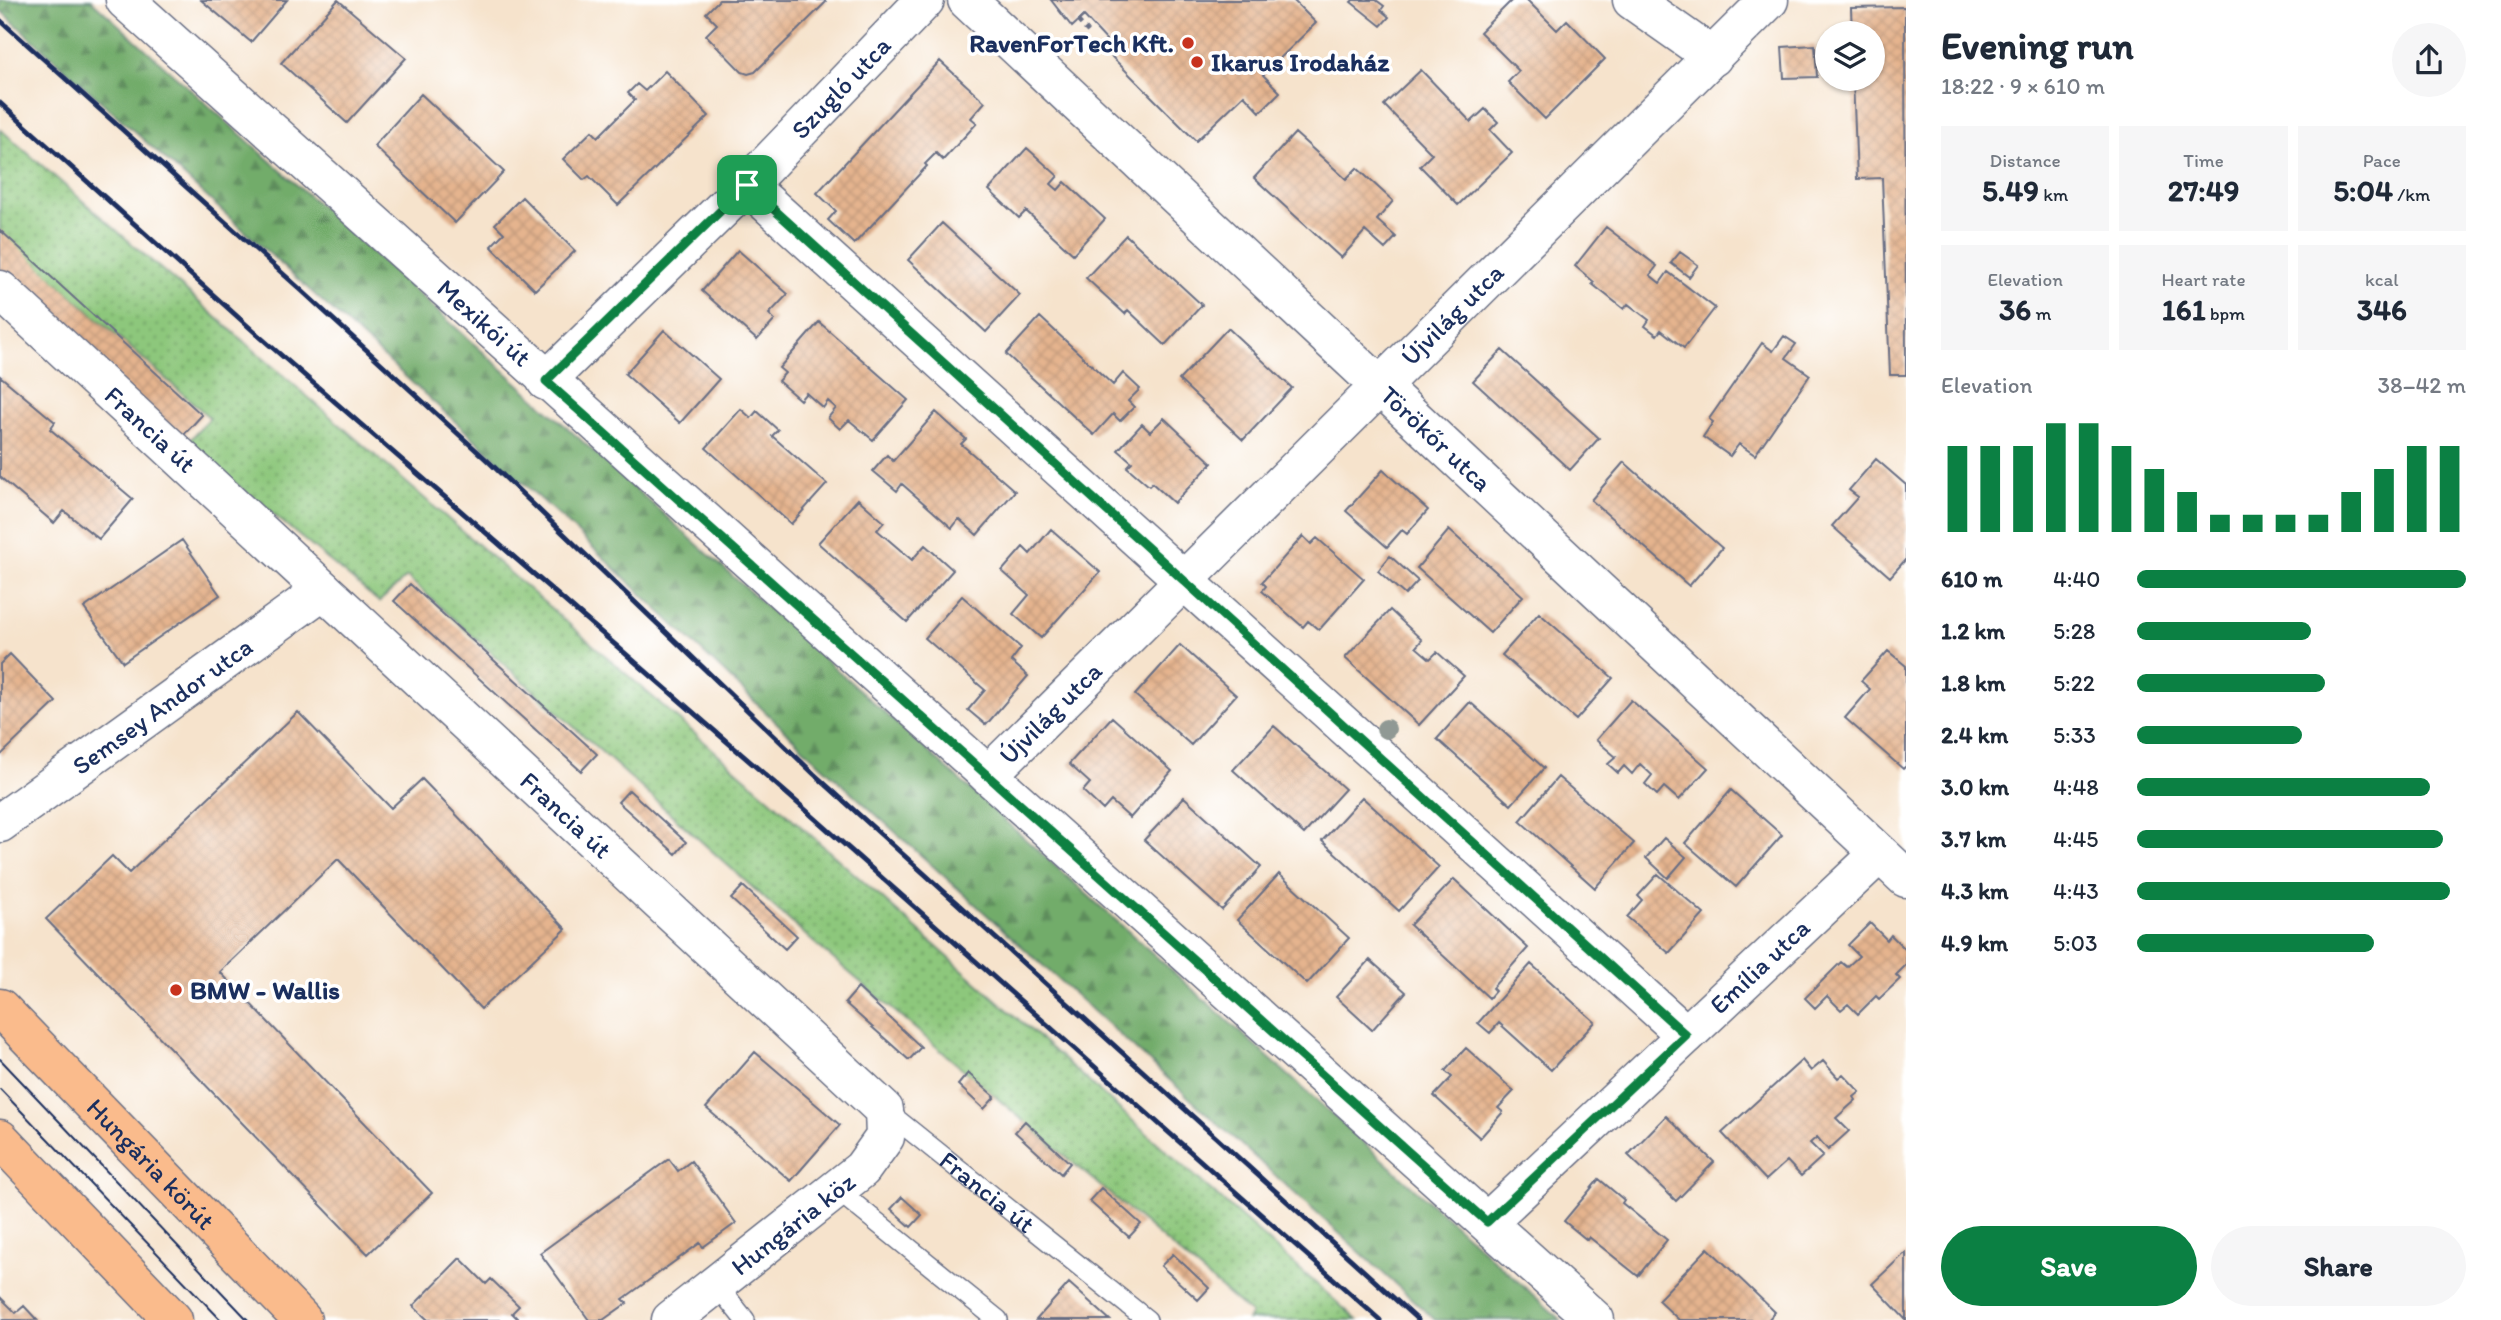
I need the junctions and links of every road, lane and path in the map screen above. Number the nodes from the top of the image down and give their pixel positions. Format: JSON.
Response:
{"nodes":[{"id":1,"x":125,"y":0,"type":"edge"},
{"id":2,"x":925,"y":0,"type":"edge"},
{"id":3,"x":967,"y":0,"type":"edge"},
{"id":4,"x":1632,"y":0,"type":"edge"},
{"id":5,"x":1769,"y":0,"type":"edge"},
{"id":6,"x":1078,"y":21,"type":"dead end"},
{"id":7,"x":1089,"y":33,"type":"dead end"},
{"id":8,"x":1713,"y":57,"type":"junction"},
{"id":9,"x":747,"y":185,"type":"junction"},
{"id":10,"x":0,"y":290,"type":"edge"},
{"id":11,"x":546,"y":381,"type":"junction"},
{"id":12,"x":1381,"y":387,"type":"junction"},
{"id":13,"x":1184,"y":579,"type":"junction"},
{"id":14,"x":323,"y":590,"type":"junction"},
{"id":15,"x":988,"y":775,"type":"junction"},
{"id":16,"x":0,"y":823,"type":"edge"},
{"id":17,"x":1892,"y":866,"type":"edge"},
{"id":18,"x":0,"y":1008,"type":"edge"},
{"id":19,"x":1686,"y":1035,"type":"junction"},
{"id":20,"x":884,"y":1110,"type":"junction"},
{"id":21,"x":0,"y":1139,"type":"edge"},
{"id":22,"x":837,"y":1190,"type":"junction"},
{"id":23,"x":1487,"y":1222,"type":"junction"},
{"id":24,"x":716,"y":1284,"type":"junction"},
{"id":25,"x":173,"y":1320,"type":"edge"},
{"id":26,"x":302,"y":1320,"type":"edge"},
{"id":27,"x":671,"y":1320,"type":"edge"},
{"id":28,"x":745,"y":1320,"type":"edge"},
{"id":29,"x":998,"y":1320,"type":"edge"},
{"id":30,"x":1147,"y":1320,"type":"edge"},
{"id":31,"x":1595,"y":1320,"type":"edge"}],
"edges":[{"from":1,"to":11,"type":"street","name":"Mexikói út"},
{"from":2,"to":9,"type":"street","name":"Szugló utca"},
{"from":3,"to":12,"type":"street","name":"Törökőr utca"},
{"from":4,"to":8,"type":"street"},
{"from":5,"to":8,"type":"street","name":"Újvilág utca"},
{"from":6,"to":7,"type":"path"},
{"from":8,"to":12,"type":"street","name":"Újvilág utca"},
{"from":9,"to":11,"type":"street","name":"Szugló utca"},
{"from":9,"to":13,"type":"street"},
{"from":10,"to":14,"type":"street","name":"Francia út"},
{"from":11,"to":15,"type":"street","name":"Mexikói út"},
{"from":12,"to":13,"type":"street","name":"Újvilág utca"},
{"from":12,"to":17,"type":"street","name":"Törökőr utca"},
{"from":13,"to":15,"type":"street","name":"Újvilág utca"},
{"from":13,"to":19,"type":"street"},
{"from":14,"to":16,"type":"street","name":"Semsey Andor utca"},
{"from":14,"to":20,"type":"street","name":"Francia út"},
{"from":15,"to":23,"type":"street","name":"Mexikói út"},
{"from":17,"to":19,"type":"street","name":"Emília utca"},
{"from":18,"to":26,"type":"main road","name":"Hungária körút"},
{"from":19,"to":23,"type":"street","name":"Emília utca"},
{"from":20,"to":22,"type":"street","name":"Hungária köz"},
{"from":20,"to":30,"type":"lane","name":"Francia út"},
{"from":21,"to":25,"type":"main road"},
{"from":22,"to":24,"type":"street","name":"Hungária köz"},
{"from":22,"to":29,"type":"lane"},
{"from":23,"to":31,"type":"street","name":"Mexikói út"},
{"from":24,"to":27,"type":"street","name":"Hungária köz"},
{"from":24,"to":28,"type":"lane"}]}
